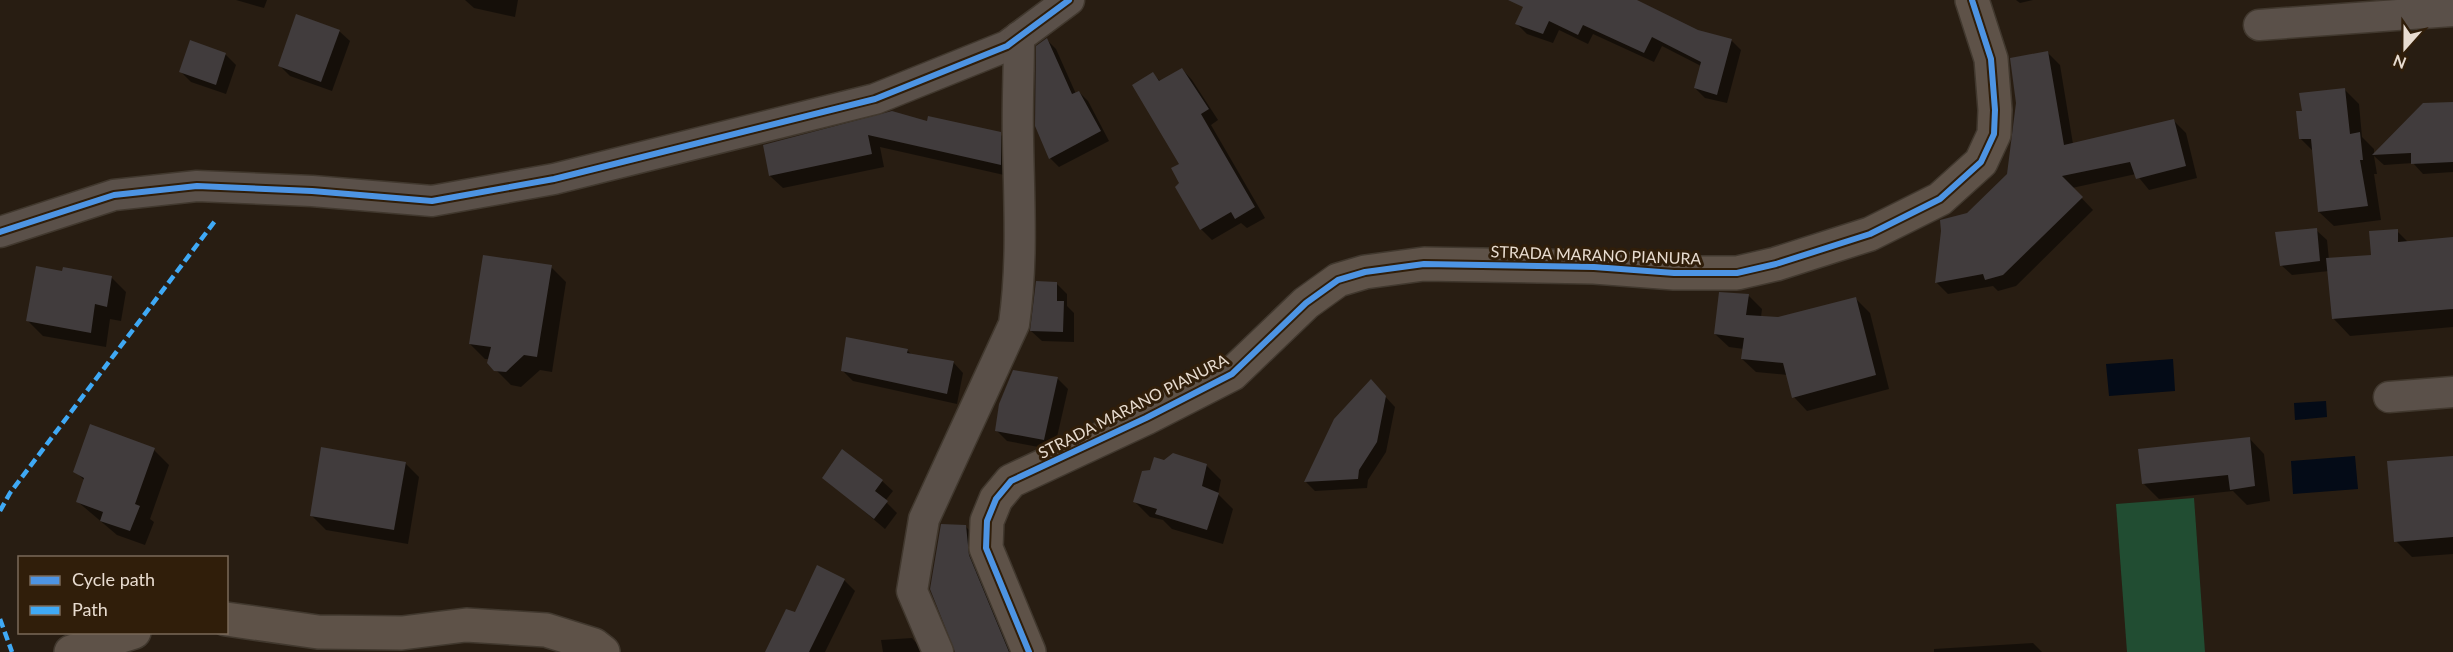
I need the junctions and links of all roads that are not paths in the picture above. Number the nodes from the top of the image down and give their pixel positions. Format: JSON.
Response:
{"nodes":[{"id":1,"x":1069,"y":0,"type":"edge"},
{"id":2,"x":1972,"y":0,"type":"edge"},
{"id":3,"x":2453,"y":11,"type":"edge"},
{"id":4,"x":2259,"y":25,"type":"dead end"},
{"id":5,"x":1019,"y":37,"type":"junction"},
{"id":6,"x":0,"y":232,"type":"edge"},
{"id":7,"x":2453,"y":392,"type":"edge"},
{"id":8,"x":2389,"y":397,"type":"dead end"},
{"id":9,"x":228,"y":619,"type":"edge"},
{"id":10,"x":131,"y":634,"type":"edge"},
{"id":11,"x":71,"y":652,"type":"edge"},
{"id":12,"x":603,"y":652,"type":"edge"},
{"id":13,"x":938,"y":652,"type":"edge"},
{"id":14,"x":1029,"y":652,"type":"edge"}],
"edges":[{"from":1,"to":5,"type":"street"},
{"from":2,"to":14,"type":"street","name":"STRADA MARANO PIANURA"},
{"from":3,"to":4,"type":"street"},
{"from":5,"to":6,"type":"street"},
{"from":5,"to":13,"type":"street"},
{"from":7,"to":8,"type":"street"},
{"from":9,"to":12,"type":"street"},
{"from":10,"to":11,"type":"street"}]}
